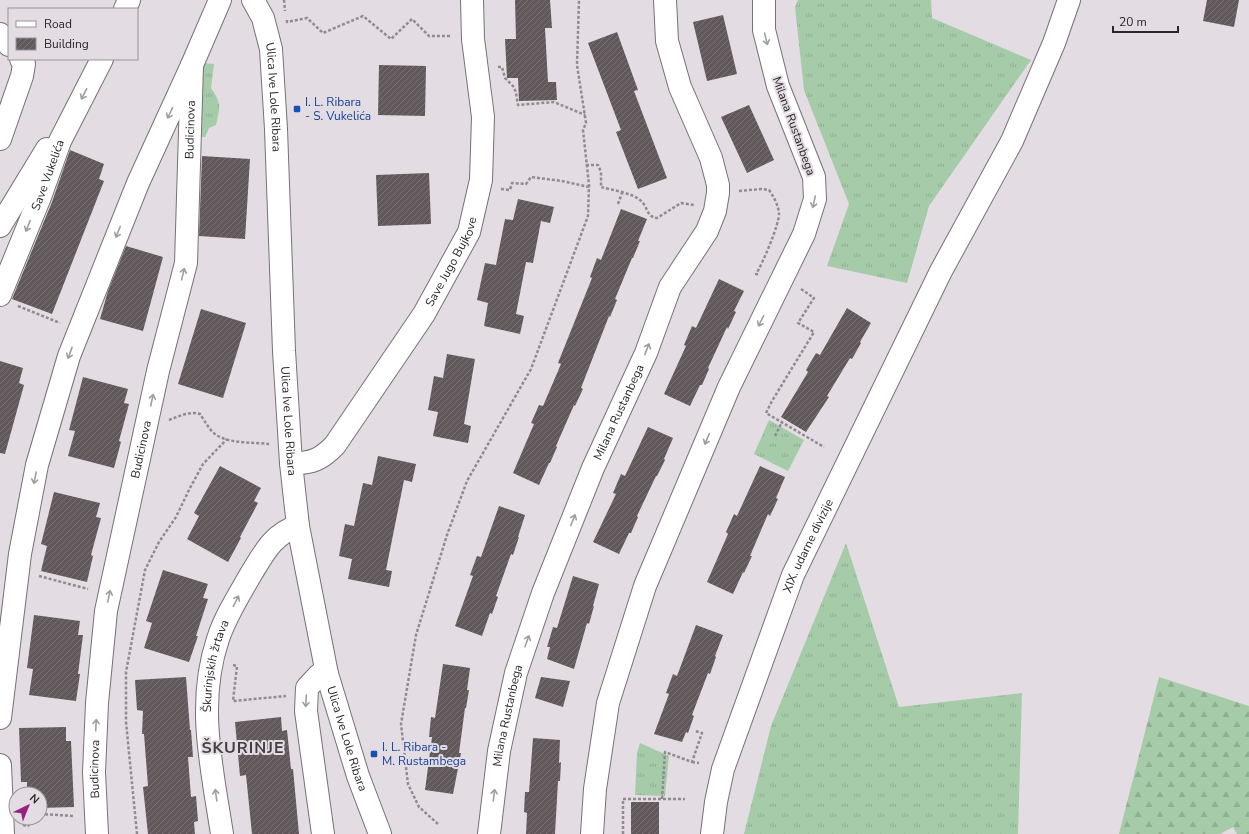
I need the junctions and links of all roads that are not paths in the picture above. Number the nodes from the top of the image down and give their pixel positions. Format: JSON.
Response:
{"nodes":[{"id":1,"x":220,"y":0,"type":"edge"},
{"id":2,"x":253,"y":0,"type":"edge"},
{"id":3,"x":472,"y":0,"type":"edge"},
{"id":4,"x":665,"y":0,"type":"edge"},
{"id":5,"x":764,"y":0,"type":"edge"},
{"id":6,"x":1069,"y":0,"type":"edge"},
{"id":7,"x":0,"y":34,"type":"edge"},
{"id":8,"x":8,"y":44,"type":"edge"},
{"id":9,"x":22,"y":60,"type":"edge"},
{"id":10,"x":101,"y":60,"type":"edge"},
{"id":11,"x":192,"y":65,"type":"junction"},
{"id":12,"x":0,"y":139,"type":"edge"},
{"id":13,"x":60,"y":141,"type":"junction"},
{"id":14,"x":0,"y":226,"type":"edge"},
{"id":15,"x":7,"y":300,"type":"edge"},
{"id":16,"x":291,"y":464,"type":"junction"},
{"id":17,"x":298,"y":526,"type":"junction"},
{"id":18,"x":327,"y":674,"type":"junction"},
{"id":19,"x":0,"y":718,"type":"edge"},
{"id":20,"x":0,"y":765,"type":"edge"},
{"id":21,"x":96,"y":826,"type":"edge"},
{"id":22,"x":3,"y":834,"type":"edge"},
{"id":23,"x":222,"y":834,"type":"edge"},
{"id":24,"x":323,"y":834,"type":"edge"},
{"id":25,"x":380,"y":834,"type":"edge"},
{"id":26,"x":489,"y":834,"type":"edge"},
{"id":27,"x":592,"y":834,"type":"edge"},
{"id":28,"x":712,"y":834,"type":"edge"}],
"edges":[{"from":1,"to":11,"type":"street"},
{"from":2,"to":16,"type":"street","name":"Ulica Ive Lole Ribara"},
{"from":3,"to":16,"type":"street","name":"Save Jugo Bujkove"},
{"from":26,"to":4,"type":"street","name":"Milana Rustanbega","one_way":true},
{"from":5,"to":27,"type":"street","name":"Milana Rustanbega","one_way":true},
{"from":6,"to":28,"type":"street","name":"XIX. udarne divizije"},
{"from":7,"to":8,"type":"street"},
{"from":9,"to":12,"type":"street"},
{"from":10,"to":13,"type":"street","name":"Save Vukelića","one_way":true},
{"from":11,"to":19,"type":"street","one_way":true},
{"from":21,"to":11,"type":"street","name":"Budicinova","one_way":true},
{"from":13,"to":14,"type":"street"},
{"from":13,"to":15,"type":"street","name":"Save Vukelića","one_way":true},
{"from":16,"to":17,"type":"street","name":"Ulica Ive Lole Ribara"},
{"from":17,"to":18,"type":"street","name":"Ulica Ive Lole Ribara"},
{"from":23,"to":17,"type":"street","name":"Škurinjskih žrtava","one_way":true},
{"from":18,"to":24,"type":"street","one_way":true},
{"from":18,"to":25,"type":"street","name":"Ulica Ive Lole Ribara"},
{"from":20,"to":22,"type":"street"}]}
